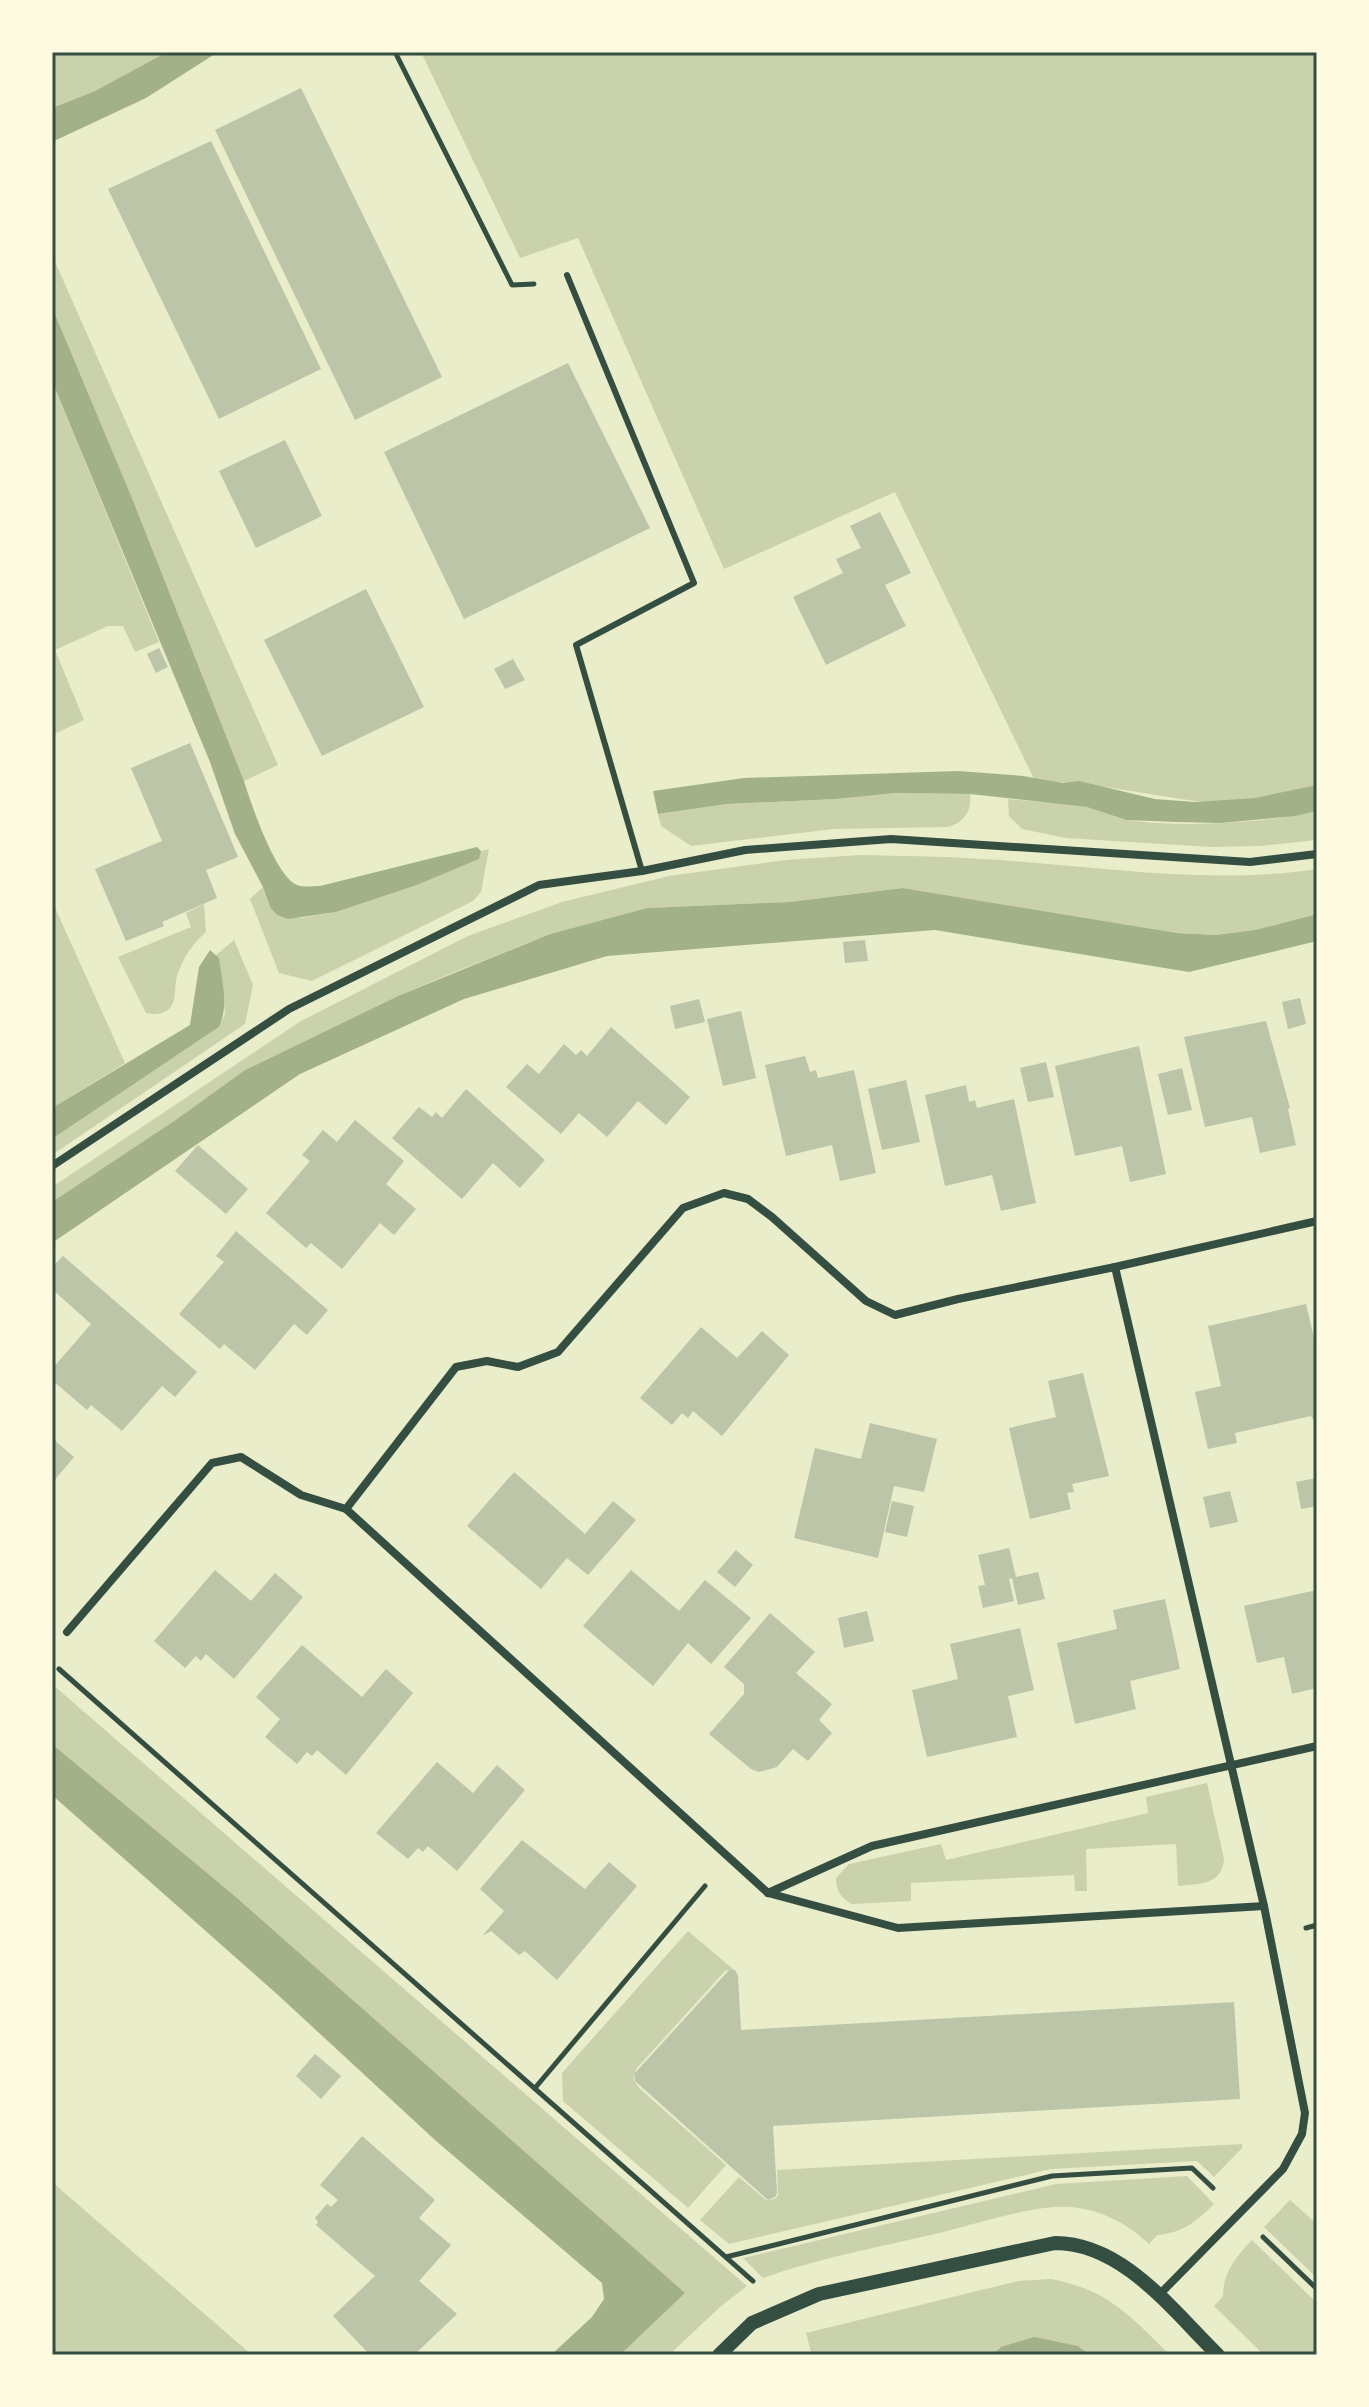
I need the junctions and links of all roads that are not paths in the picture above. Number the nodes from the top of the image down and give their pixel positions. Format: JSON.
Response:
{"nodes":[{"id":1,"x":567,"y":275,"type":"road end"},
{"id":2,"x":1317,"y":854,"type":"edge"},
{"id":3,"x":642,"y":871,"type":"junction"},
{"id":4,"x":52,"y":1166,"type":"edge"},
{"id":5,"x":1317,"y":1221,"type":"edge"},
{"id":6,"x":1115,"y":1267,"type":"junction"},
{"id":7,"x":346,"y":1509,"type":"junction"},
{"id":8,"x":67,"y":1632,"type":"dead end"},
{"id":9,"x":1317,"y":1746,"type":"edge"},
{"id":10,"x":1230,"y":1765,"type":"junction"},
{"id":11,"x":768,"y":1893,"type":"junction"},
{"id":12,"x":1264,"y":1906,"type":"junction"},
{"id":13,"x":1158,"y":2296,"type":"junction"},
{"id":14,"x":719,"y":2355,"type":"edge"},
{"id":15,"x":1218,"y":2355,"type":"edge"}],
"edges":[{"from":1,"to":3,"type":"lane"},
{"from":2,"to":3,"type":"street"},
{"from":3,"to":4,"type":"street"},
{"from":5,"to":6,"type":"street"},
{"from":6,"to":7,"type":"street"},
{"from":6,"to":10,"type":"street"},
{"from":7,"to":8,"type":"street"},
{"from":7,"to":11,"type":"street"},
{"from":9,"to":10,"type":"street"},
{"from":10,"to":11,"type":"street"},
{"from":10,"to":12,"type":"street"},
{"from":11,"to":12,"type":"street"},
{"from":12,"to":13,"type":"street"},
{"from":13,"to":14,"type":"street"},
{"from":13,"to":15,"type":"street"}]}
